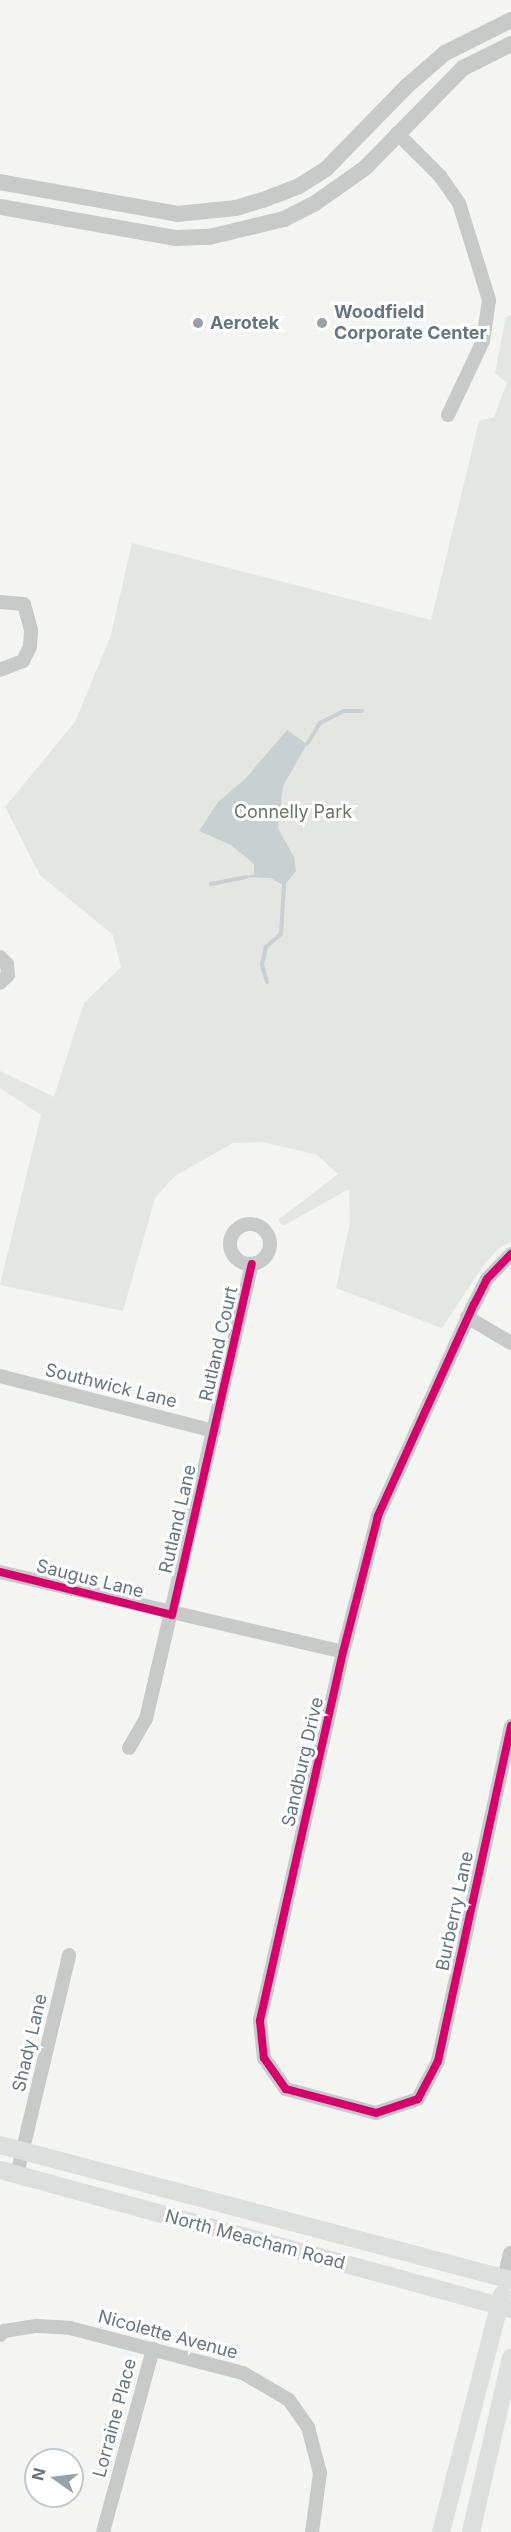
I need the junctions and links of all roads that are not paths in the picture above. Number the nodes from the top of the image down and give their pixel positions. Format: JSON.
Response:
{"nodes":[{"id":1,"x":511,"y":20,"type":"edge"},
{"id":2,"x":511,"y":44,"type":"edge"},
{"id":3,"x":397,"y":134,"type":"junction"},
{"id":4,"x":0,"y":182,"type":"edge"},
{"id":5,"x":0,"y":207,"type":"edge"},
{"id":6,"x":448,"y":415,"type":"dead end"},
{"id":7,"x":0,"y":602,"type":"edge"},
{"id":8,"x":0,"y":670,"type":"edge"},
{"id":9,"x":0,"y":957,"type":"edge"},
{"id":10,"x":0,"y":983,"type":"edge"},
{"id":11,"x":511,"y":1254,"type":"edge"},
{"id":12,"x":252,"y":1263,"type":"dead end"},
{"id":13,"x":467,"y":1317,"type":"junction"},
{"id":14,"x":511,"y":1343,"type":"edge"},
{"id":15,"x":0,"y":1376,"type":"edge"},
{"id":16,"x":214,"y":1431,"type":"junction"},
{"id":17,"x":0,"y":1572,"type":"edge"},
{"id":18,"x":172,"y":1615,"type":"junction"},
{"id":19,"x":343,"y":1652,"type":"junction"},
{"id":20,"x":511,"y":1726,"type":"edge"},
{"id":21,"x":129,"y":1748,"type":"dead end"},
{"id":22,"x":69,"y":1954,"type":"dead end"},
{"id":23,"x":418,"y":2099,"type":"joint"},
{"id":24,"x":0,"y":2145,"type":"edge"},
{"id":25,"x":23,"y":2151,"type":"junction"},
{"id":26,"x":9,"y":2172,"type":"edge"},
{"id":27,"x":511,"y":2254,"type":"edge"},
{"id":28,"x":508,"y":2280,"type":"edge"},
{"id":29,"x":505,"y":2307,"type":"edge"},
{"id":30,"x":0,"y":2335,"type":"edge"},
{"id":31,"x":153,"y":2349,"type":"junction"},
{"id":32,"x":511,"y":2358,"type":"edge"},
{"id":33,"x":103,"y":2532,"type":"edge"},
{"id":34,"x":312,"y":2532,"type":"edge"},
{"id":35,"x":441,"y":2532,"type":"edge"},
{"id":36,"x":471,"y":2532,"type":"edge"}],
"edges":[{"from":1,"to":4,"type":"street"},
{"from":2,"to":3,"type":"street"},
{"from":3,"to":5,"type":"street"},
{"from":3,"to":6,"type":"street"},
{"from":7,"to":8,"type":"street"},
{"from":9,"to":10,"type":"street"},
{"from":11,"to":13,"type":"street","name":"Sandburg Drive"},
{"from":12,"to":16,"type":"street","name":"Rutland Court"},
{"from":13,"to":14,"type":"street"},
{"from":13,"to":19,"type":"street","name":"Sandburg Drive"},
{"from":15,"to":16,"type":"street","name":"Southwick Lane"},
{"from":16,"to":18,"type":"street","name":"Rutland Lane"},
{"from":17,"to":18,"type":"street","name":"Saugus Lane"},
{"from":18,"to":19,"type":"street","name":"Saugus Lane"},
{"from":18,"to":21,"type":"street","name":"Rutland Lane"},
{"from":19,"to":23,"type":"street","name":"Sandburg Drive"},
{"from":20,"to":23,"type":"street","name":"Burberry Lane"},
{"from":22,"to":25,"type":"street","name":"Shady Lane"},
{"from":24,"to":25,"type":"main road","name":"North Meacham Road"},
{"from":25,"to":26,"type":"street","name":"Shady Lane"},
{"from":25,"to":28,"type":"main road","name":"North Meacham Road"},
{"from":26,"to":29,"type":"main road","name":"North Meacham Road"},
{"from":27,"to":28,"type":"street"},
{"from":28,"to":29,"type":"main road"},
{"from":29,"to":35,"type":"main road"},
{"from":30,"to":31,"type":"street","name":"Nicolette Avenue"},
{"from":31,"to":33,"type":"street","name":"Lorraine Place"},
{"from":31,"to":34,"type":"street","name":"Nicolette Avenue"},
{"from":32,"to":36,"type":"main road"}]}
